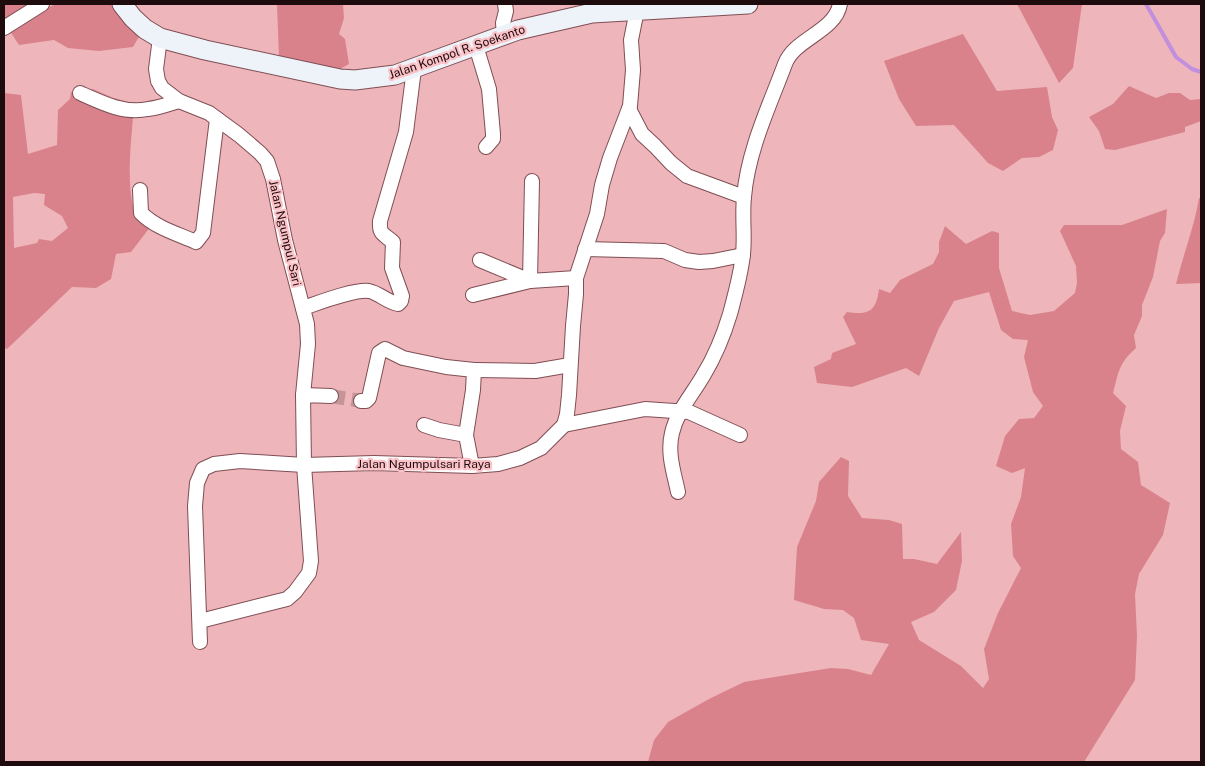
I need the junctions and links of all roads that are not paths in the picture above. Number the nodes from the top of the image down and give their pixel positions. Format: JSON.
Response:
{"nodes":[{"id":1,"x":42,"y":4,"type":"edge"},
{"id":2,"x":122,"y":4,"type":"edge"},
{"id":3,"x":506,"y":4,"type":"edge"},
{"id":4,"x":713,"y":4,"type":"edge"},
{"id":5,"x":748,"y":4,"type":"edge"},
{"id":6,"x":840,"y":4,"type":"edge"},
{"id":7,"x":637,"y":7,"type":"edge"},
{"id":8,"x":4,"y":28,"type":"edge"},
{"id":9,"x":504,"y":35,"type":"junction"},
{"id":10,"x":160,"y":38,"type":"junction"},
{"id":11,"x":476,"y":46,"type":"junction"},
{"id":12,"x":414,"y":69,"type":"junction"},
{"id":13,"x":80,"y":93,"type":"dead end"},
{"id":14,"x":179,"y":101,"type":"junction"},
{"id":15,"x":628,"y":109,"type":"junction"},
{"id":16,"x":217,"y":120,"type":"junction"},
{"id":17,"x":486,"y":147,"type":"dead end"},
{"id":18,"x":532,"y":181,"type":"dead end"},
{"id":19,"x":140,"y":190,"type":"dead end"},
{"id":20,"x":744,"y":197,"type":"junction"},
{"id":21,"x":585,"y":249,"type":"junction"},
{"id":22,"x":743,"y":254,"type":"junction"},
{"id":23,"x":480,"y":260,"type":"dead end"},
{"id":24,"x":576,"y":278,"type":"junction"},
{"id":25,"x":530,"y":281,"type":"junction"},
{"id":26,"x":473,"y":295,"type":"dead end"},
{"id":27,"x":303,"y":308,"type":"junction"},
{"id":28,"x":570,"y":365,"type":"junction"},
{"id":29,"x":474,"y":370,"type":"junction"},
{"id":30,"x":303,"y":395,"type":"junction"},
{"id":31,"x":331,"y":396,"type":"tunnel mouth"},
{"id":32,"x":361,"y":401,"type":"dead end"},
{"id":33,"x":680,"y":412,"type":"junction"},
{"id":34,"x":424,"y":425,"type":"dead end"},
{"id":35,"x":564,"y":425,"type":"junction"},
{"id":36,"x":466,"y":435,"type":"junction"},
{"id":37,"x":740,"y":435,"type":"dead end"},
{"id":38,"x":304,"y":465,"type":"junction"},
{"id":39,"x":472,"y":466,"type":"junction"},
{"id":40,"x":678,"y":492,"type":"dead end"},
{"id":41,"x":200,"y":621,"type":"junction"},
{"id":42,"x":200,"y":642,"type":"dead end"}],
"edges":[{"from":1,"to":8,"type":"street"},
{"from":2,"to":10,"type":"main road","name":"Jalan Kompol R. Soekanto"},
{"from":3,"to":9,"type":"street"},
{"from":4,"to":5,"type":"main road","name":"Jalan Kompol R. Soekanto"},
{"from":4,"to":7,"type":"main road","name":"Jalan Kompol R. Soekanto"},
{"from":6,"to":20,"type":"street"},
{"from":7,"to":9,"type":"main road","name":"Jalan Kompol R. Soekanto"},
{"from":7,"to":15,"type":"street"},
{"from":9,"to":11,"type":"main road","name":"Jalan Kompol R. Soekanto"},
{"from":10,"to":12,"type":"main road","name":"Jalan Kompol R. Soekanto"},
{"from":10,"to":14,"type":"street","name":"Jalan Ngumpul Sari"},
{"from":11,"to":12,"type":"main road","name":"Jalan Kompol R. Soekanto"},
{"from":11,"to":17,"type":"street"},
{"from":12,"to":27,"type":"street"},
{"from":13,"to":14,"type":"street"},
{"from":14,"to":16,"type":"street","name":"Jalan Ngumpul Sari"},
{"from":15,"to":20,"type":"street"},
{"from":15,"to":21,"type":"street"},
{"from":16,"to":19,"type":"street"},
{"from":16,"to":27,"type":"street","name":"Jalan Ngumpul Sari"},
{"from":18,"to":25,"type":"street"},
{"from":20,"to":22,"type":"street"},
{"from":21,"to":22,"type":"street"},
{"from":21,"to":24,"type":"street"},
{"from":22,"to":33,"type":"street"},
{"from":23,"to":25,"type":"street"},
{"from":24,"to":25,"type":"street"},
{"from":24,"to":28,"type":"street"},
{"from":25,"to":26,"type":"street"},
{"from":27,"to":30,"type":"street","name":"Jalan Ngumpul Sari"},
{"from":28,"to":29,"type":"street"},
{"from":28,"to":35,"type":"street"},
{"from":29,"to":32,"type":"street"},
{"from":29,"to":36,"type":"street"},
{"from":30,"to":31,"type":"street"},
{"from":30,"to":38,"type":"street","name":"Jalan Ngumpul Sari"},
{"from":33,"to":35,"type":"street"},
{"from":33,"to":37,"type":"street"},
{"from":33,"to":40,"type":"street"},
{"from":34,"to":36,"type":"street"},
{"from":35,"to":39,"type":"street","name":"Jalan Ngumpulsari Raya"},
{"from":36,"to":39,"type":"street"},
{"from":38,"to":39,"type":"street","name":"Jalan Ngumpulsari Raya"},
{"from":38,"to":41,"type":"street","name":"Jalan Ngumpul Sari"},
{"from":38,"to":41,"type":"street","name":"Jalan Ngumpulsari Raya"},
{"from":41,"to":42,"type":"street","name":"Jalan Ngumpulsari Raya"}]}
